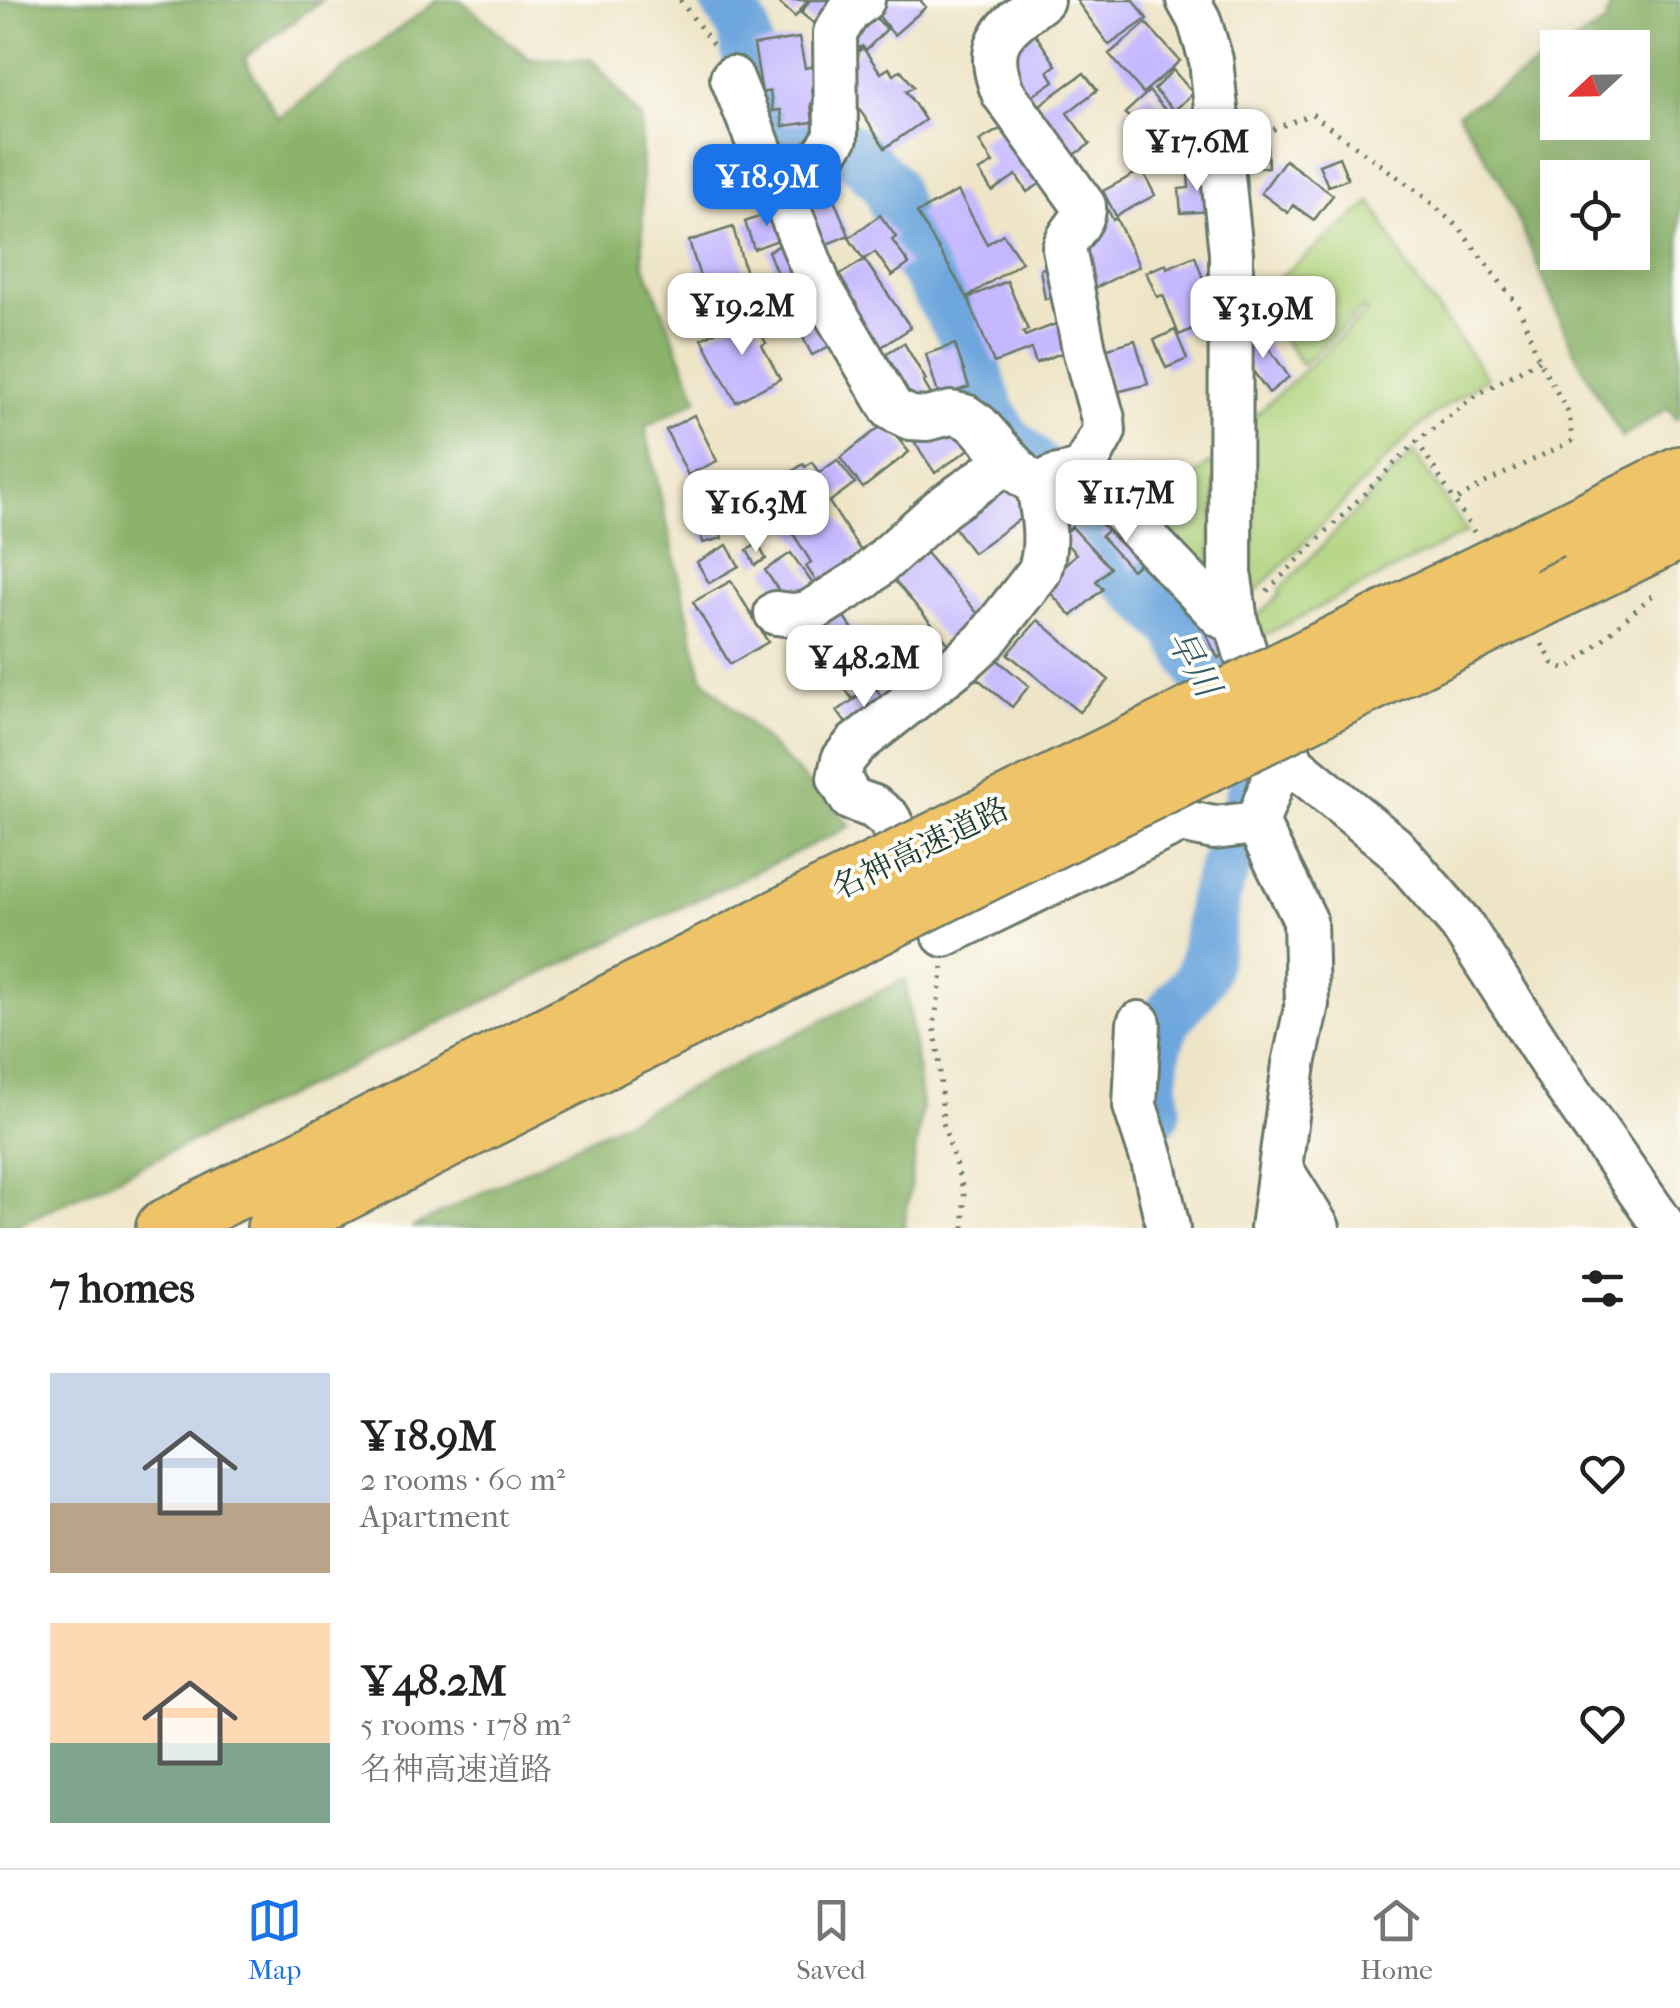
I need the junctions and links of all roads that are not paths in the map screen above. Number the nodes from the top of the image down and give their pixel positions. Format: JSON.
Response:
{"nodes":[{"id":1,"x":863,"y":0,"type":"edge"},
{"id":2,"x":1042,"y":0,"type":"edge"},
{"id":3,"x":1188,"y":0,"type":"edge"},
{"id":4,"x":732,"y":78,"type":"road end"},
{"id":5,"x":782,"y":192,"type":"junction"},
{"id":6,"x":1680,"y":474,"type":"edge"},
{"id":7,"x":1045,"y":476,"type":"junction"},
{"id":8,"x":1680,"y":531,"type":"edge"},
{"id":9,"x":776,"y":612,"type":"dead end"},
{"id":10,"x":1236,"y":622,"type":"junction"},
{"id":11,"x":1294,"y":765,"type":"junction"},
{"id":12,"x":1247,"y":825,"type":"junction"},
{"id":13,"x":831,"y":920,"type":"junction"},
{"id":14,"x":1139,"y":1023,"type":"dead end"},
{"id":15,"x":1280,"y":1169,"type":"junction"},
{"id":16,"x":164,"y":1228,"type":"edge"},
{"id":17,"x":276,"y":1228,"type":"edge"},
{"id":18,"x":1168,"y":1228,"type":"edge"},
{"id":19,"x":1272,"y":1228,"type":"edge"},
{"id":20,"x":1318,"y":1228,"type":"edge"},
{"id":21,"x":1665,"y":1228,"type":"edge"}],
"edges":[{"from":1,"to":5,"type":"street"},
{"from":2,"to":7,"type":"street"},
{"from":3,"to":10,"type":"street"},
{"from":4,"to":5,"type":"street"},
{"from":5,"to":7,"type":"street"},
{"from":6,"to":13,"type":"highway","name":"名神高速道路","bridge":true},
{"from":7,"to":9,"type":"street"},
{"from":7,"to":10,"type":"street"},
{"from":7,"to":12,"type":"street"},
{"from":8,"to":13,"type":"highway","name":"名神高速道路","bridge":true},
{"from":10,"to":11,"type":"street"},
{"from":11,"to":12,"type":"street"},
{"from":11,"to":21,"type":"street"},
{"from":12,"to":15,"type":"street"},
{"from":13,"to":16,"type":"highway","name":"名神高速道路"},
{"from":13,"to":17,"type":"highway","name":"名神高速道路"},
{"from":14,"to":18,"type":"street"},
{"from":15,"to":19,"type":"street"},
{"from":15,"to":20,"type":"street"}]}
